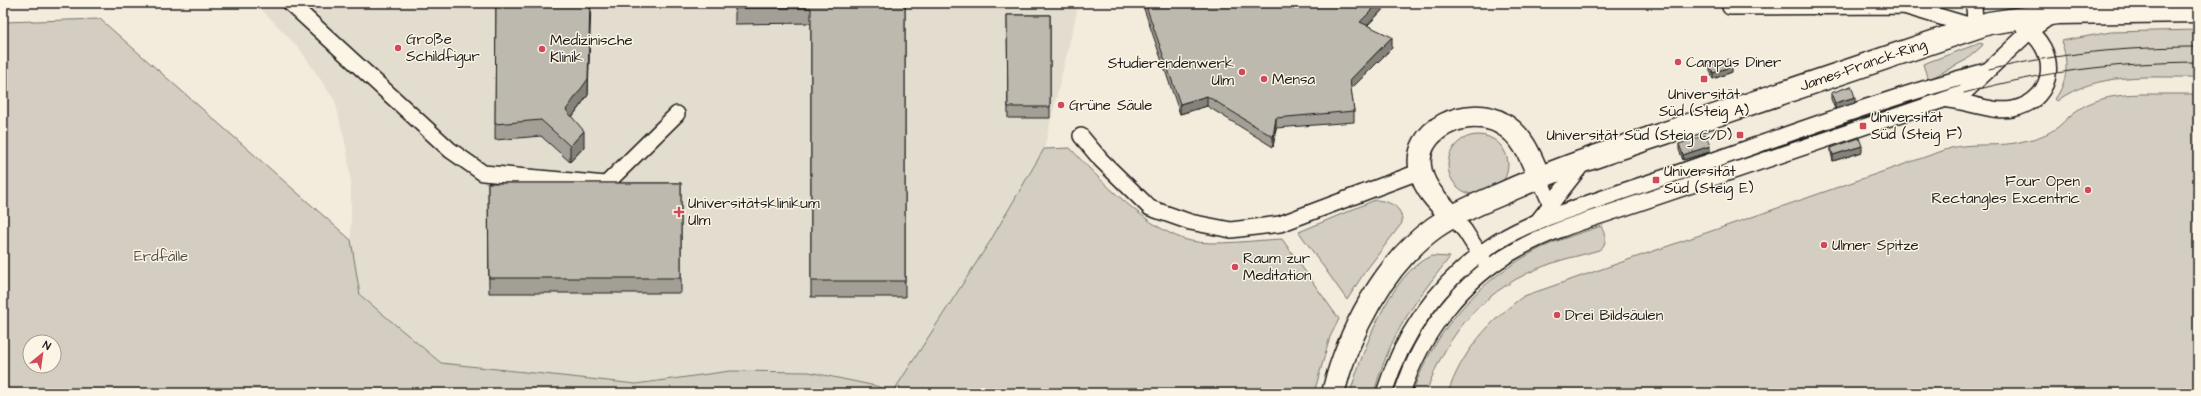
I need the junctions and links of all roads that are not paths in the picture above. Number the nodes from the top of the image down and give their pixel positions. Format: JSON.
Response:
{"nodes":[{"id":1,"x":290,"y":3,"type":"edge"},
{"id":2,"x":1729,"y":3,"type":"edge"},
{"id":3,"x":1974,"y":3,"type":"edge"},
{"id":4,"x":2198,"y":11,"type":"edge"},
{"id":5,"x":2057,"y":13,"type":"junction"},
{"id":6,"x":2002,"y":20,"type":"junction"},
{"id":7,"x":1975,"y":27,"type":"junction"},
{"id":8,"x":2030,"y":31,"type":"junction"},
{"id":9,"x":1989,"y":70,"type":"junction"},
{"id":10,"x":1938,"y":101,"type":"junction"},
{"id":11,"x":677,"y":114,"type":"dead end"},
{"id":12,"x":1081,"y":136,"type":"dead end"},
{"id":13,"x":1584,"y":161,"type":"junction"},
{"id":14,"x":1420,"y":171,"type":"junction"},
{"id":15,"x":1539,"y":177,"type":"junction"},
{"id":16,"x":1551,"y":205,"type":"junction"},
{"id":17,"x":1452,"y":216,"type":"junction"},
{"id":18,"x":1538,"y":221,"type":"junction"},
{"id":19,"x":1517,"y":249,"type":"junction"},
{"id":20,"x":1479,"y":254,"type":"junction"},
{"id":21,"x":1488,"y":268,"type":"junction"},
{"id":22,"x":1333,"y":393,"type":"edge"},
{"id":23,"x":1384,"y":393,"type":"edge"},
{"id":24,"x":1402,"y":393,"type":"edge"}],
"edges":[{"from":1,"to":11,"type":"lane"},
{"from":2,"to":7,"type":"lane"},
{"from":3,"to":7,"type":"lane"},
{"from":4,"to":5,"type":"street","name":"James-Franck-Ring"},
{"from":5,"to":6,"type":"street","name":"James-Franck-Ring"},
{"from":5,"to":8,"type":"lane"},
{"from":6,"to":7,"type":"street","name":"James-Franck-Ring"},
{"from":6,"to":8,"type":"lane"},
{"from":7,"to":13,"type":"street","name":"James-Franck-Ring"},
{"from":8,"to":9,"type":"lane"},
{"from":8,"to":10,"type":"lane"},
{"from":9,"to":10,"type":"lane"},
{"from":9,"to":18,"type":"lane"},
{"from":10,"to":19,"type":"lane"},
{"from":12,"to":14,"type":"lane"},
{"from":13,"to":15,"type":"street","name":"James-Franck-Ring"},
{"from":13,"to":16,"type":"lane"},
{"from":14,"to":15,"type":"street"},
{"from":14,"to":17,"type":"street"},
{"from":15,"to":16,"type":"lane"},
{"from":15,"to":17,"type":"street","name":"James-Franck-Ring"},
{"from":16,"to":18,"type":"lane"},
{"from":17,"to":20,"type":"lane"},
{"from":17,"to":22,"type":"street","name":"James-Franck-Ring"},
{"from":18,"to":19,"type":"lane"},
{"from":18,"to":20,"type":"lane"},
{"from":19,"to":21,"type":"lane"},
{"from":20,"to":21,"type":"lane"},
{"from":20,"to":23,"type":"lane"},
{"from":21,"to":24,"type":"lane"}]}
